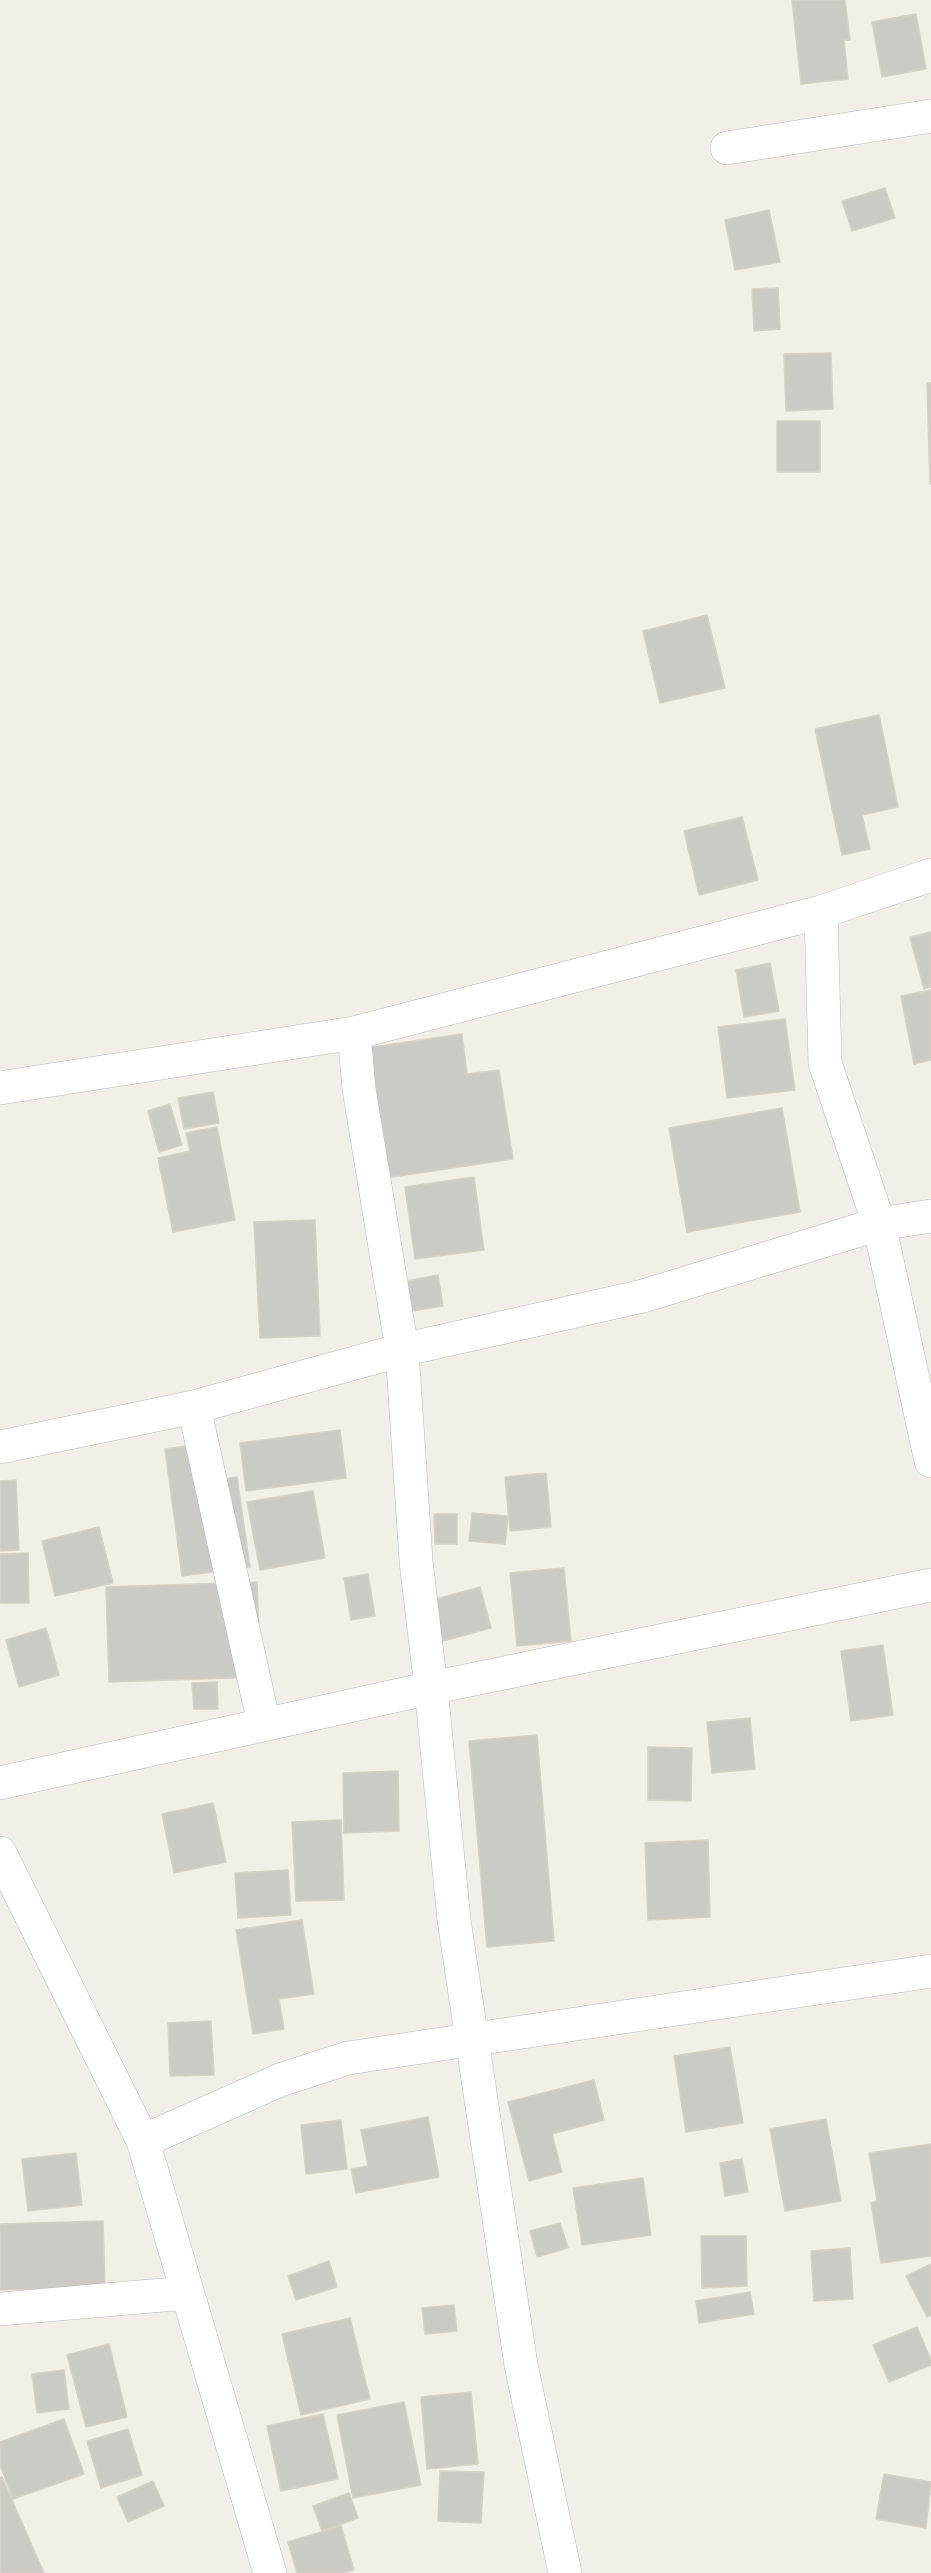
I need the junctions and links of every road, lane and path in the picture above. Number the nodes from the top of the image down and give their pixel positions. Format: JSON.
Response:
{"nodes":[{"id":1,"x":931,"y":116,"type":"edge"},
{"id":2,"x":727,"y":148,"type":"dead end"},
{"id":3,"x":931,"y":875,"type":"edge"},
{"id":4,"x":821,"y":912,"type":"junction"},
{"id":5,"x":354,"y":1033,"type":"junction"},
{"id":6,"x":0,"y":1088,"type":"edge"},
{"id":7,"x":931,"y":1216,"type":"edge"},
{"id":8,"x":879,"y":1224,"type":"junction"},
{"id":9,"x":402,"y":1350,"type":"junction"},
{"id":10,"x":194,"y":1407,"type":"junction"},
{"id":11,"x":0,"y":1447,"type":"edge"},
{"id":12,"x":931,"y":1461,"type":"edge"},
{"id":13,"x":931,"y":1584,"type":"edge"},
{"id":14,"x":431,"y":1688,"type":"junction"},
{"id":15,"x":264,"y":1724,"type":"junction"},
{"id":16,"x":0,"y":1783,"type":"edge"},
{"id":17,"x":0,"y":1853,"type":"edge"},
{"id":18,"x":931,"y":1971,"type":"edge"},
{"id":19,"x":472,"y":2039,"type":"junction"},
{"id":20,"x":143,"y":2141,"type":"junction"},
{"id":21,"x":186,"y":2293,"type":"junction"},
{"id":22,"x":0,"y":2309,"type":"edge"},
{"id":23,"x":270,"y":2573,"type":"edge"},
{"id":24,"x":565,"y":2573,"type":"edge"}],
"edges":[{"from":1,"to":2,"type":"street"},
{"from":3,"to":4,"type":"street"},
{"from":4,"to":5,"type":"street"},
{"from":4,"to":8,"type":"street"},
{"from":5,"to":6,"type":"street"},
{"from":5,"to":9,"type":"street"},
{"from":7,"to":8,"type":"street"},
{"from":8,"to":9,"type":"street"},
{"from":8,"to":12,"type":"street"},
{"from":9,"to":10,"type":"street"},
{"from":9,"to":14,"type":"street"},
{"from":10,"to":11,"type":"street"},
{"from":10,"to":15,"type":"street"},
{"from":13,"to":14,"type":"street"},
{"from":14,"to":15,"type":"street"},
{"from":14,"to":19,"type":"street"},
{"from":15,"to":16,"type":"street"},
{"from":17,"to":20,"type":"street"},
{"from":18,"to":19,"type":"street"},
{"from":19,"to":20,"type":"street"},
{"from":19,"to":24,"type":"street"},
{"from":20,"to":21,"type":"street"},
{"from":21,"to":22,"type":"street"},
{"from":21,"to":23,"type":"street"}]}
